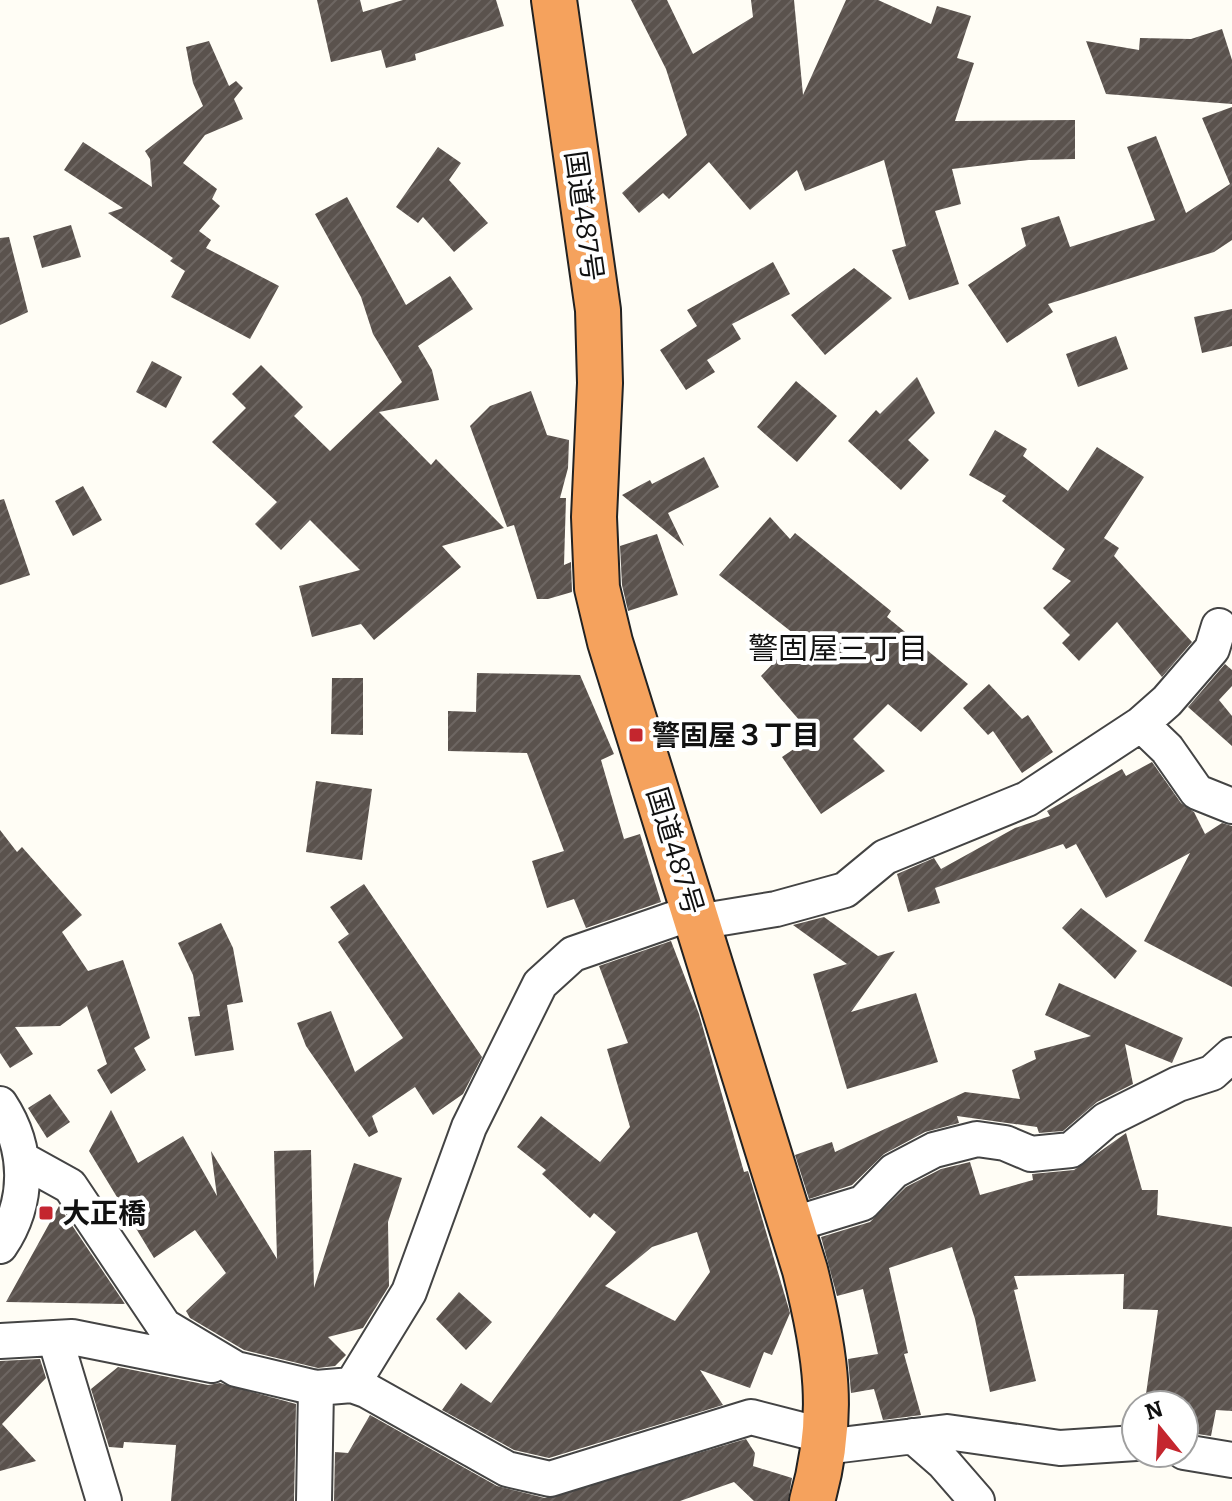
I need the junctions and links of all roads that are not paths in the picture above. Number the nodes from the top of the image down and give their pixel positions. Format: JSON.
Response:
{"nodes":[{"id":1,"x":554,"y":0,"type":"edge"},
{"id":2,"x":1219,"y":626,"type":"dead end"},
{"id":3,"x":1141,"y":724,"type":"junction"},
{"id":4,"x":1232,"y":806,"type":"edge"},
{"id":5,"x":696,"y":917,"type":"junction"},
{"id":6,"x":1232,"y":1055,"type":"edge"},
{"id":7,"x":0,"y":1104,"type":"edge"},
{"id":8,"x":23,"y":1160,"type":"junction"},
{"id":9,"x":791,"y":1225,"type":"junction"},
{"id":10,"x":0,"y":1246,"type":"edge"},
{"id":11,"x":55,"y":1338,"type":"junction"},
{"id":12,"x":0,"y":1341,"type":"edge"},
{"id":13,"x":236,"y":1369,"type":"junction"},
{"id":14,"x":352,"y":1385,"type":"junction"},
{"id":15,"x":316,"y":1388,"type":"junction"},
{"id":16,"x":913,"y":1436,"type":"junction"},
{"id":17,"x":824,"y":1442,"type":"junction"},
{"id":18,"x":1120,"y":1444,"type":"edge"},
{"id":19,"x":1200,"y":1455,"type":"edge"},
{"id":20,"x":1232,"y":1460,"type":"edge"},
{"id":21,"x":550,"y":1490,"type":"edge"},
{"id":22,"x":104,"y":1501,"type":"edge"},
{"id":23,"x":314,"y":1501,"type":"edge"},
{"id":24,"x":812,"y":1501,"type":"edge"},
{"id":25,"x":977,"y":1501,"type":"edge"}],
"edges":[{"from":1,"to":5,"type":"highway","name":"国道487号"},
{"from":2,"to":3,"type":"street"},
{"from":3,"to":4,"type":"street"},
{"from":3,"to":5,"type":"street"},
{"from":5,"to":9,"type":"highway","name":"国道487号"},
{"from":5,"to":14,"type":"street"},
{"from":6,"to":9,"type":"street"},
{"from":7,"to":8,"type":"street"},
{"from":8,"to":10,"type":"street"},
{"from":8,"to":13,"type":"street"},
{"from":9,"to":17,"type":"highway","name":"国道487号"},
{"from":11,"to":12,"type":"street"},
{"from":11,"to":13,"type":"street"},
{"from":11,"to":22,"type":"street"},
{"from":13,"to":15,"type":"street"},
{"from":14,"to":15,"type":"street"},
{"from":14,"to":21,"type":"street"},
{"from":15,"to":23,"type":"street"},
{"from":16,"to":17,"type":"street"},
{"from":16,"to":18,"type":"street"},
{"from":16,"to":25,"type":"street"},
{"from":17,"to":21,"type":"street"},
{"from":17,"to":24,"type":"highway","name":"国道487号"},
{"from":19,"to":20,"type":"street"}]}
